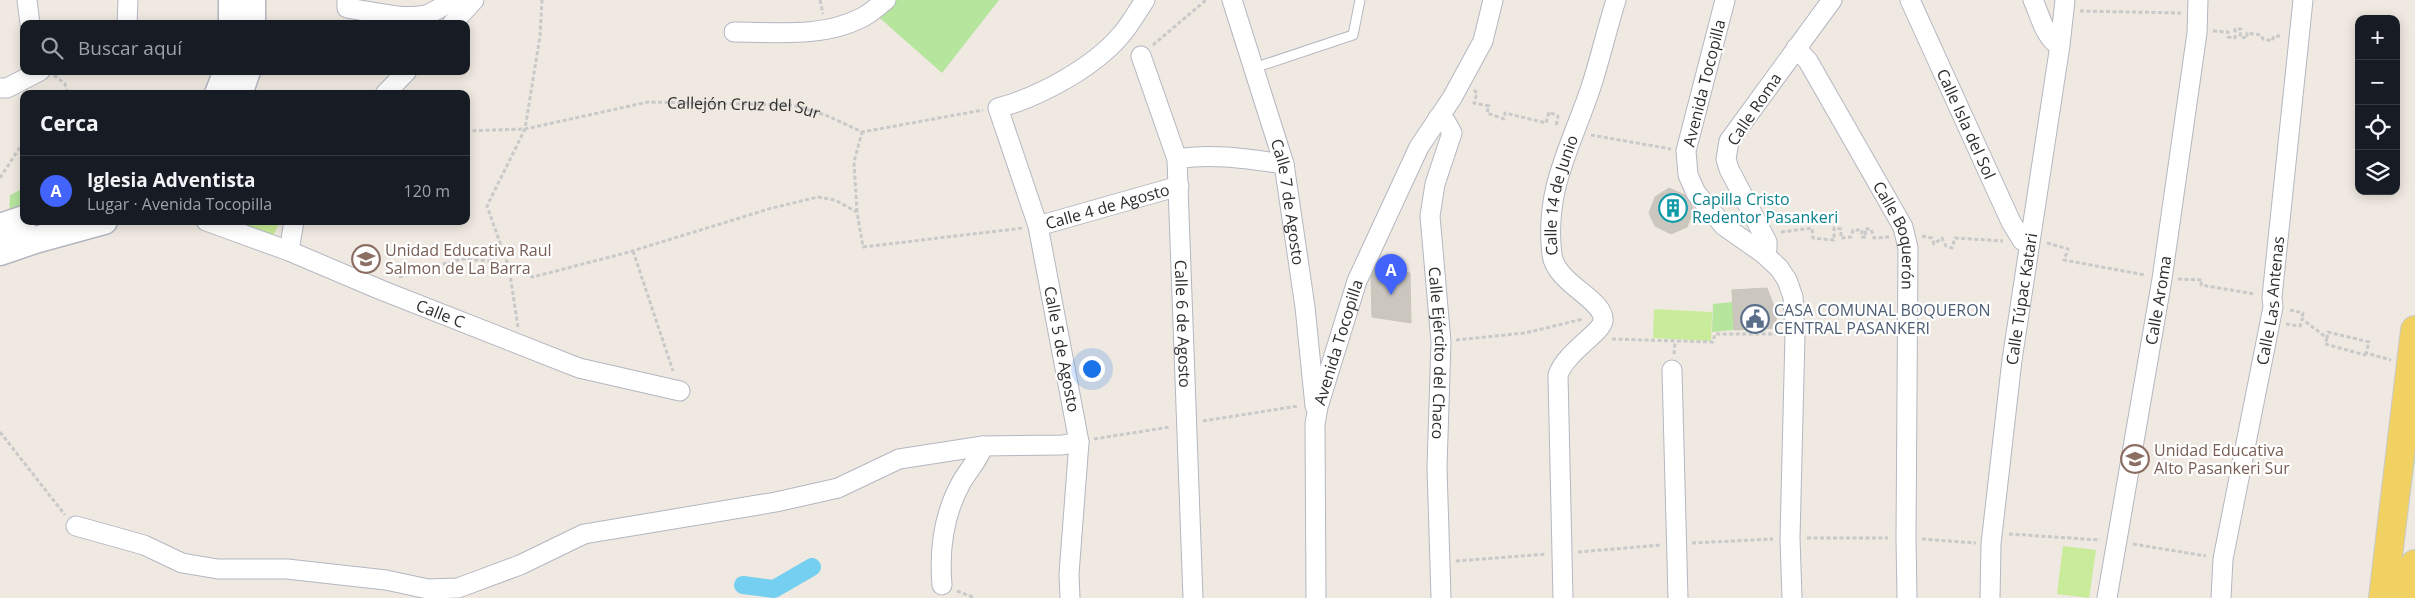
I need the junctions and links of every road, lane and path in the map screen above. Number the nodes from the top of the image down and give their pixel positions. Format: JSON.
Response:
{"nodes":[{"id":1,"x":27,"y":0,"type":"edge"},
{"id":2,"x":128,"y":0,"type":"edge"},
{"id":3,"x":232,"y":0,"type":"edge"},
{"id":4,"x":252,"y":0,"type":"edge"},
{"id":5,"x":347,"y":0,"type":"edge"},
{"id":6,"x":542,"y":0,"type":"edge"},
{"id":7,"x":886,"y":0,"type":"edge"},
{"id":8,"x":1145,"y":0,"type":"edge"},
{"id":9,"x":1206,"y":0,"type":"edge"},
{"id":10,"x":1232,"y":0,"type":"edge"},
{"id":11,"x":1360,"y":0,"type":"edge"},
{"id":12,"x":1493,"y":0,"type":"edge"},
{"id":13,"x":1616,"y":0,"type":"edge"},
{"id":14,"x":1725,"y":0,"type":"edge"},
{"id":15,"x":1832,"y":0,"type":"edge"},
{"id":16,"x":1910,"y":0,"type":"edge"},
{"id":17,"x":2034,"y":0,"type":"edge"},
{"id":18,"x":2303,"y":0,"type":"edge"},
{"id":19,"x":2064,"y":5,"type":"edge"},
{"id":20,"x":2198,"y":7,"type":"edge"},
{"id":21,"x":462,"y":12,"type":"edge"},
{"id":22,"x":30,"y":20,"type":"edge"},
{"id":23,"x":127,"y":20,"type":"edge"},
{"id":24,"x":232,"y":20,"type":"edge"},
{"id":25,"x":252,"y":20,"type":"edge"},
{"id":26,"x":734,"y":32,"type":"dead end"},
{"id":27,"x":2197,"y":32,"type":"junction"},
{"id":28,"x":2299,"y":36,"type":"junction"},
{"id":29,"x":2060,"y":45,"type":"junction"},
{"id":30,"x":1796,"y":48,"type":"junction"},
{"id":31,"x":1141,"y":56,"type":"joint"},
{"id":32,"x":1254,"y":68,"type":"junction"},
{"id":33,"x":41,"y":75,"type":"edge"},
{"id":34,"x":52,"y":75,"type":"edge"},
{"id":35,"x":225,"y":75,"type":"edge"},
{"id":36,"x":246,"y":75,"type":"edge"},
{"id":37,"x":403,"y":75,"type":"edge"},
{"id":38,"x":1462,"y":80,"type":"junction"},
{"id":39,"x":0,"y":88,"type":"edge"},
{"id":40,"x":67,"y":90,"type":"edge"},
{"id":41,"x":220,"y":90,"type":"edge"},
{"id":42,"x":240,"y":90,"type":"edge"},
{"id":43,"x":389,"y":90,"type":"edge"},
{"id":44,"x":998,"y":108,"type":"junction"},
{"id":45,"x":1438,"y":118,"type":"junction"},
{"id":46,"x":525,"y":129,"type":"junction"},
{"id":47,"x":1568,"y":130,"type":"junction"},
{"id":48,"x":470,"y":131,"type":"edge"},
{"id":49,"x":862,"y":132,"type":"junction"},
{"id":50,"x":20,"y":147,"type":"edge"},
{"id":51,"x":1686,"y":151,"type":"junction"},
{"id":52,"x":1177,"y":159,"type":"junction"},
{"id":53,"x":1284,"y":164,"type":"junction"},
{"id":54,"x":0,"y":178,"type":"edge"},
{"id":55,"x":1179,"y":186,"type":"junction"},
{"id":56,"x":856,"y":212,"type":"junction"},
{"id":57,"x":20,"y":220,"type":"edge"},
{"id":58,"x":90,"y":225,"type":"edge"},
{"id":59,"x":217,"y":225,"type":"edge"},
{"id":60,"x":293,"y":225,"type":"edge"},
{"id":61,"x":1038,"y":226,"type":"junction"},
{"id":62,"x":0,"y":227,"type":"edge"},
{"id":63,"x":1763,"y":234,"type":"junction"},
{"id":64,"x":1905,"y":236,"type":"junction"},
{"id":65,"x":2026,"y":239,"type":"junction"},
{"id":66,"x":289,"y":251,"type":"junction"},
{"id":67,"x":633,"y":251,"type":"junction"},
{"id":68,"x":0,"y":252,"type":"edge"},
{"id":69,"x":1764,"y":254,"type":"junction"},
{"id":70,"x":510,"y":268,"type":"junction"},
{"id":71,"x":381,"y":290,"type":"junction"},
{"id":72,"x":1603,"y":314,"type":"junction"},
{"id":73,"x":2269,"y":322,"type":"junction"},
{"id":74,"x":2415,"y":330,"type":"edge"},
{"id":75,"x":1795,"y":334,"type":"junction"},
{"id":76,"x":1588,"y":337,"type":"junction"},
{"id":77,"x":2327,"y":338,"type":"junction"},
{"id":78,"x":1441,"y":342,"type":"junction"},
{"id":79,"x":521,"y":347,"type":"junction"},
{"id":80,"x":2366,"y":353,"type":"junction"},
{"id":81,"x":2396,"y":361,"type":"dead end"},
{"id":82,"x":1672,"y":370,"type":"dead end"},
{"id":83,"x":680,"y":391,"type":"joint"},
{"id":84,"x":1318,"y":407,"type":"junction"},
{"id":85,"x":0,"y":432,"type":"edge"},
{"id":86,"x":1079,"y":442,"type":"junction"},
{"id":87,"x":983,"y":446,"type":"junction"},
{"id":88,"x":76,"y":526,"type":"joint"},
{"id":89,"x":1790,"y":538,"type":"junction"},
{"id":90,"x":1906,"y":538,"type":"junction"},
{"id":91,"x":1677,"y":544,"type":"junction"},
{"id":92,"x":1991,"y":544,"type":"junction"},
{"id":93,"x":1563,"y":553,"type":"junction"},
{"id":94,"x":1440,"y":562,"type":"junction"},
{"id":95,"x":2415,"y":564,"type":"edge"},
{"id":96,"x":942,"y":585,"type":"dead end"},
{"id":97,"x":1070,"y":598,"type":"edge"},
{"id":98,"x":1193,"y":598,"type":"edge"},
{"id":99,"x":1316,"y":598,"type":"edge"},
{"id":100,"x":1441,"y":598,"type":"edge"},
{"id":101,"x":1563,"y":598,"type":"edge"},
{"id":102,"x":1678,"y":598,"type":"edge"},
{"id":103,"x":1792,"y":598,"type":"edge"},
{"id":104,"x":1908,"y":598,"type":"edge"},
{"id":105,"x":1990,"y":598,"type":"edge"},
{"id":106,"x":2107,"y":598,"type":"edge"},
{"id":107,"x":2221,"y":598,"type":"edge"},
{"id":108,"x":2383,"y":598,"type":"edge"},
{"id":109,"x":2411,"y":598,"type":"edge"}],
"edges":[{"from":1,"to":22,"type":"street"},
{"from":2,"to":23,"type":"street"},
{"from":3,"to":24,"type":"main road"},
{"from":4,"to":25,"type":"main road"},
{"from":5,"to":21,"type":"street"},
{"from":6,"to":46,"type":"path"},
{"from":7,"to":26,"type":"street"},
{"from":8,"to":44,"type":"street"},
{"from":9,"to":31,"type":"path"},
{"from":10,"to":32,"type":"street","name":"Calle 7 de Agosto"},
{"from":11,"to":32,"type":"lane"},
{"from":12,"to":38,"type":"street","name":"Avenida Tocopilla"},
{"from":13,"to":47,"type":"street","name":"Calle 14 de Junio"},
{"from":14,"to":51,"type":"street","name":"Avenida Tocopilla"},
{"from":15,"to":30,"type":"street","name":"Calle Roma"},
{"from":16,"to":65,"type":"street","name":"Calle Isla del Sol"},
{"from":17,"to":29,"type":"street"},
{"from":18,"to":28,"type":"street","name":"Calle Las Antenas"},
{"from":19,"to":20,"type":"path"},
{"from":19,"to":29,"type":"street","name":"Calle Túpac Katari"},
{"from":20,"to":27,"type":"street","name":"Calle Aroma"},
{"from":27,"to":28,"type":"path"},
{"from":27,"to":106,"type":"street","name":"Calle Aroma"},
{"from":28,"to":73,"type":"street","name":"Calle Las Antenas"},
{"from":29,"to":65,"type":"street","name":"Calle Túpac Katari"},
{"from":30,"to":63,"type":"street","name":"Calle Roma"},
{"from":30,"to":64,"type":"street","name":"Calle Boquerón"},
{"from":31,"to":52,"type":"street","name":"Calle 6 de Agosto"},
{"from":32,"to":53,"type":"street","name":"Calle 7 de Agosto"},
{"from":33,"to":39,"type":"street"},
{"from":34,"to":40,"type":"path"},
{"from":35,"to":41,"type":"main road"},
{"from":36,"to":42,"type":"main road"},
{"from":37,"to":43,"type":"street"},
{"from":38,"to":45,"type":"street","name":"Avenida Tocopilla"},
{"from":38,"to":47,"type":"path"},
{"from":44,"to":49,"type":"path"},
{"from":44,"to":61,"type":"street","name":"Calle 5 de Agosto"},
{"from":45,"to":78,"type":"street","name":"Calle Ejército del Chaco"},
{"from":45,"to":84,"type":"street","name":"Avenida Tocopilla"},
{"from":46,"to":48,"type":"path","name":"Callejón Cruz del Sur"},
{"from":46,"to":49,"type":"path","name":"Callejón Cruz del Sur"},
{"from":46,"to":70,"type":"path"},
{"from":47,"to":51,"type":"path"},
{"from":47,"to":72,"type":"street","name":"Calle 14 de Junio"},
{"from":49,"to":56,"type":"path"},
{"from":50,"to":54,"type":"path"},
{"from":51,"to":69,"type":"street","name":"Avenida Tocopilla"},
{"from":52,"to":53,"type":"street"},
{"from":52,"to":55,"type":"street","name":"Calle 6 de Agosto"},
{"from":53,"to":84,"type":"street","name":"Calle 7 de Agosto"},
{"from":55,"to":61,"type":"street","name":"Calle 4 de Agosto"},
{"from":55,"to":98,"type":"street","name":"Calle 6 de Agosto"},
{"from":56,"to":61,"type":"path"},
{"from":56,"to":67,"type":"path"},
{"from":57,"to":62,"type":"main road"},
{"from":58,"to":68,"type":"main road"},
{"from":59,"to":66,"type":"street","name":"Calle C"},
{"from":60,"to":66,"type":"street"},
{"from":61,"to":86,"type":"street","name":"Calle 5 de Agosto"},
{"from":63,"to":64,"type":"path"},
{"from":63,"to":69,"type":"street","name":"Calle Roma"},
{"from":64,"to":65,"type":"path"},
{"from":64,"to":90,"type":"street","name":"Calle Boquerón"},
{"from":65,"to":92,"type":"street","name":"Calle Túpac Katari"},
{"from":66,"to":71,"type":"street","name":"Calle C"},
{"from":67,"to":70,"type":"path"},
{"from":67,"to":83,"type":"path"},
{"from":69,"to":75,"type":"street","name":"Avenida Tocopilla"},
{"from":70,"to":71,"type":"path"},
{"from":70,"to":79,"type":"path"},
{"from":71,"to":79,"type":"street","name":"Calle C"},
{"from":72,"to":76,"type":"street"},
{"from":72,"to":78,"type":"path"},
{"from":73,"to":77,"type":"path"},
{"from":73,"to":107,"type":"street","name":"Calle Las Antenas"},
{"from":74,"to":108,"type":"main road"},
{"from":75,"to":76,"type":"path"},
{"from":75,"to":89,"type":"street","name":"Avenida Tocopilla"},
{"from":76,"to":93,"type":"street"},
{"from":77,"to":80,"type":"path"},
{"from":77,"to":80,"type":"path"},
{"from":78,"to":94,"type":"street","name":"Calle Ejército del Chaco"},
{"from":79,"to":83,"type":"street","name":"Calle C"},
{"from":80,"to":81,"type":"path"},
{"from":82,"to":91,"type":"street"},
{"from":84,"to":99,"type":"street","name":"Avenida Tocopilla"},
{"from":85,"to":88,"type":"path"},
{"from":86,"to":87,"type":"street"},
{"from":86,"to":97,"type":"street","name":"Calle 5 de Agosto"},
{"from":87,"to":88,"type":"street"},
{"from":87,"to":96,"type":"street"},
{"from":89,"to":90,"type":"path"},
{"from":89,"to":91,"type":"path"},
{"from":89,"to":103,"type":"street","name":"Avenida Tocopilla"},
{"from":90,"to":92,"type":"path"},
{"from":90,"to":104,"type":"street","name":"Calle Boquerón"},
{"from":91,"to":93,"type":"path"},
{"from":91,"to":102,"type":"street"},
{"from":92,"to":105,"type":"street","name":"Calle Túpac Katari"},
{"from":93,"to":94,"type":"path"},
{"from":93,"to":101,"type":"street"},
{"from":94,"to":100,"type":"street","name":"Calle Ejército del Chaco"},
{"from":95,"to":109,"type":"main road"}]}
